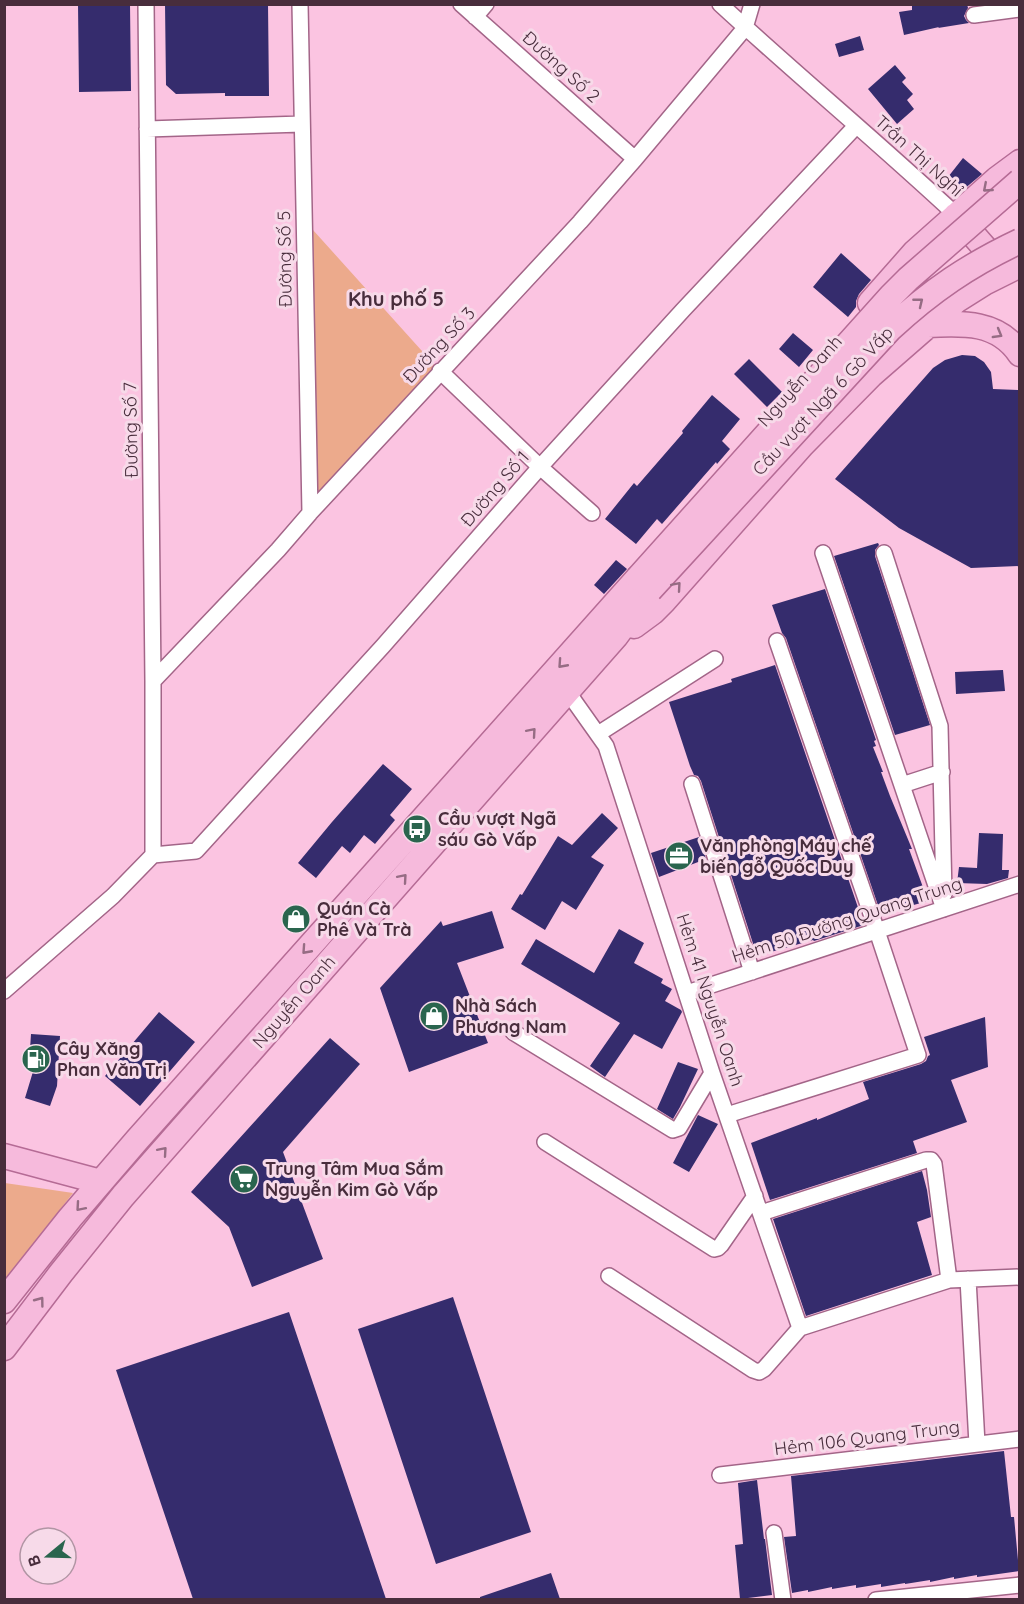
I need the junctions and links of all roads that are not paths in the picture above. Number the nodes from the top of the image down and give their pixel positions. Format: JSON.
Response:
{"nodes":[{"id":1,"x":146,"y":4,"type":"edge"},
{"id":2,"x":300,"y":4,"type":"edge"},
{"id":3,"x":461,"y":4,"type":"edge"},
{"id":4,"x":486,"y":4,"type":"edge"},
{"id":5,"x":720,"y":4,"type":"edge"},
{"id":6,"x":752,"y":4,"type":"edge"},
{"id":7,"x":1020,"y":9,"type":"edge"},
{"id":8,"x":974,"y":15,"type":"dead end"},
{"id":9,"x":475,"y":17,"type":"junction"},
{"id":10,"x":745,"y":28,"type":"junction"},
{"id":11,"x":302,"y":124,"type":"junction"},
{"id":12,"x":856,"y":126,"type":"junction"},
{"id":13,"x":147,"y":129,"type":"junction"},
{"id":14,"x":635,"y":159,"type":"junction"},
{"id":15,"x":1020,"y":162,"type":"edge"},
{"id":16,"x":1020,"y":181,"type":"edge"},
{"id":17,"x":956,"y":215,"type":"junction"},
{"id":18,"x":1020,"y":241,"type":"edge"},
{"id":19,"x":915,"y":252,"type":"junction"},
{"id":20,"x":1012,"y":268,"type":"edge"},
{"id":21,"x":957,"y":300,"type":"junction"},
{"id":22,"x":927,"y":325,"type":"junction"},
{"id":23,"x":1020,"y":354,"type":"edge"},
{"id":24,"x":440,"y":371,"type":"junction"},
{"id":25,"x":540,"y":467,"type":"junction"},
{"id":26,"x":310,"y":513,"type":"junction"},
{"id":27,"x":592,"y":513,"type":"dead end"},
{"id":28,"x":823,"y":553,"type":"dead end"},
{"id":29,"x":884,"y":553,"type":"dead end"},
{"id":30,"x":644,"y":584,"type":"junction"},
{"id":31,"x":608,"y":628,"type":"junction"},
{"id":32,"x":777,"y":641,"type":"dead end"},
{"id":33,"x":715,"y":659,"type":"dead end"},
{"id":34,"x":153,"y":681,"type":"junction"},
{"id":35,"x":567,"y":691,"type":"junction"},
{"id":36,"x":598,"y":734,"type":"junction"},
{"id":37,"x":942,"y":772,"type":"junction"},
{"id":38,"x":692,"y":784,"type":"dead end"},
{"id":39,"x":902,"y":785,"type":"junction"},
{"id":40,"x":153,"y":855,"type":"junction"},
{"id":41,"x":1020,"y":884,"type":"edge"},
{"id":42,"x":944,"y":909,"type":"junction"},
{"id":43,"x":877,"y":931,"type":"junction"},
{"id":44,"x":752,"y":972,"type":"junction"},
{"id":45,"x":4,"y":991,"type":"edge"},
{"id":46,"x":687,"y":993,"type":"junction"},
{"id":47,"x":513,"y":1032,"type":"dead end"},
{"id":48,"x":712,"y":1073,"type":"junction"},
{"id":49,"x":727,"y":1115,"type":"junction"},
{"id":50,"x":545,"y":1142,"type":"dead end"},
{"id":51,"x":4,"y":1156,"type":"edge"},
{"id":52,"x":101,"y":1182,"type":"junction"},
{"id":53,"x":755,"y":1196,"type":"junction"},
{"id":54,"x":761,"y":1213,"type":"junction"},
{"id":55,"x":609,"y":1276,"type":"dead end"},
{"id":56,"x":1020,"y":1277,"type":"edge"},
{"id":57,"x":968,"y":1279,"type":"junction"},
{"id":58,"x":949,"y":1280,"type":"junction"},
{"id":59,"x":4,"y":1301,"type":"edge"},
{"id":60,"x":800,"y":1328,"type":"junction"},
{"id":61,"x":4,"y":1348,"type":"edge"},
{"id":62,"x":1020,"y":1439,"type":"edge"},
{"id":63,"x":977,"y":1444,"type":"junction"},
{"id":64,"x":720,"y":1475,"type":"dead end"},
{"id":65,"x":774,"y":1533,"type":"dead end"},
{"id":66,"x":1020,"y":1585,"type":"edge"},
{"id":67,"x":783,"y":1599,"type":"edge"},
{"id":68,"x":876,"y":1599,"type":"edge"}],
"edges":[{"from":1,"to":13,"type":"street","name":"Đường Số 7"},
{"from":2,"to":11,"type":"street","name":"Đường Số 5"},
{"from":3,"to":9,"type":"street","name":"Đường Số 2"},
{"from":4,"to":9,"type":"street"},
{"from":5,"to":10,"type":"street"},
{"from":6,"to":10,"type":"street"},
{"from":7,"to":8,"type":"street"},
{"from":9,"to":14,"type":"street","name":"Đường Số 2"},
{"from":10,"to":12,"type":"street","name":"Trần Thị Nghỉ"},
{"from":10,"to":14,"type":"street","name":"Đường Số 3"},
{"from":11,"to":13,"type":"street"},
{"from":11,"to":26,"type":"street","name":"Đường Số 5"},
{"from":12,"to":17,"type":"street","name":"Trần Thị Nghỉ"},
{"from":12,"to":25,"type":"street","name":"Đường Số 1"},
{"from":13,"to":34,"type":"street","name":"Đường Số 7"},
{"from":14,"to":24,"type":"street","name":"Đường Số 3"},
{"from":15,"to":17,"type":"main road","name":"Nguyễn Oanh","one_way":true},
{"from":16,"to":30,"type":"main road","name":"Cầu vượt Ngã 6 Gò Vấp","bridge":true},
{"from":17,"to":19,"type":"main road","name":"Nguyễn Oanh"},
{"from":17,"to":20,"type":"main road"},
{"from":30,"to":18,"type":"main road","name":"Cầu vượt Ngã 6 Gò Vấp","one_way":true,"bridge":true},
{"from":19,"to":21,"type":"main road"},
{"from":19,"to":31,"type":"main road","name":"Nguyễn Oanh"},
{"from":20,"to":21,"type":"main road","name":"Nguyễn Oanh"},
{"from":21,"to":22,"type":"main road","name":"Nguyễn Oanh"},
{"from":22,"to":23,"type":"main road","one_way":true},
{"from":31,"to":22,"type":"main road","name":"Nguyễn Oanh","one_way":true},
{"from":24,"to":25,"type":"street"},
{"from":24,"to":26,"type":"street","name":"Đường Số 3"},
{"from":25,"to":27,"type":"street"},
{"from":25,"to":40,"type":"street","name":"Đường Số 1"},
{"from":26,"to":34,"type":"street","name":"Đường Số 3"},
{"from":28,"to":39,"type":"street"},
{"from":29,"to":37,"type":"street"},
{"from":30,"to":31,"type":"main road","name":"Nguyễn Oanh"},
{"from":31,"to":35,"type":"main road","name":"Nguyễn Oanh"},
{"from":31,"to":52,"type":"main road","name":"Nguyễn Oanh","one_way":true},
{"from":32,"to":43,"type":"street"},
{"from":33,"to":36,"type":"street"},
{"from":34,"to":40,"type":"street","name":"Đường Số 7"},
{"from":35,"to":36,"type":"street","name":"Hẻm 41 Nguyễn Oanh"},
{"from":61,"to":35,"type":"main road","name":"Nguyễn Oanh","one_way":true},
{"from":36,"to":46,"type":"street","name":"Hẻm 41 Nguyễn Oanh"},
{"from":37,"to":39,"type":"street"},
{"from":37,"to":42,"type":"street"},
{"from":38,"to":44,"type":"street"},
{"from":39,"to":42,"type":"street"},
{"from":40,"to":45,"type":"street"},
{"from":41,"to":42,"type":"street","name":"Hẻm 50 Đường Quang Trung"},
{"from":42,"to":43,"type":"street","name":"Hẻm 50 Đường Quang Trung"},
{"from":43,"to":44,"type":"street","name":"Hẻm 50 Đường Quang Trung"},
{"from":43,"to":49,"type":"street"},
{"from":44,"to":46,"type":"street","name":"Hẻm 50 Đường Quang Trung"},
{"from":46,"to":48,"type":"street","name":"Hẻm 41 Nguyễn Oanh"},
{"from":47,"to":48,"type":"street"},
{"from":48,"to":49,"type":"street","name":"Hẻm 41 Nguyễn Oanh"},
{"from":49,"to":53,"type":"street","name":"Hẻm 41 Nguyễn Oanh"},
{"from":50,"to":53,"type":"street"},
{"from":51,"to":52,"type":"main road"},
{"from":52,"to":59,"type":"main road","name":"Nguyễn Oanh","one_way":true},
{"from":53,"to":54,"type":"street","name":"Hẻm 41 Nguyễn Oanh"},
{"from":54,"to":58,"type":"street"},
{"from":54,"to":60,"type":"street","name":"Hẻm 41 Nguyễn Oanh"},
{"from":55,"to":60,"type":"street"},
{"from":56,"to":57,"type":"street"},
{"from":57,"to":58,"type":"street"},
{"from":57,"to":63,"type":"street"},
{"from":58,"to":60,"type":"street"},
{"from":62,"to":63,"type":"street","name":"Hẻm 106 Quang Trung"},
{"from":63,"to":64,"type":"street","name":"Hẻm 106 Quang Trung"},
{"from":65,"to":67,"type":"street"},
{"from":66,"to":68,"type":"street"}]}
